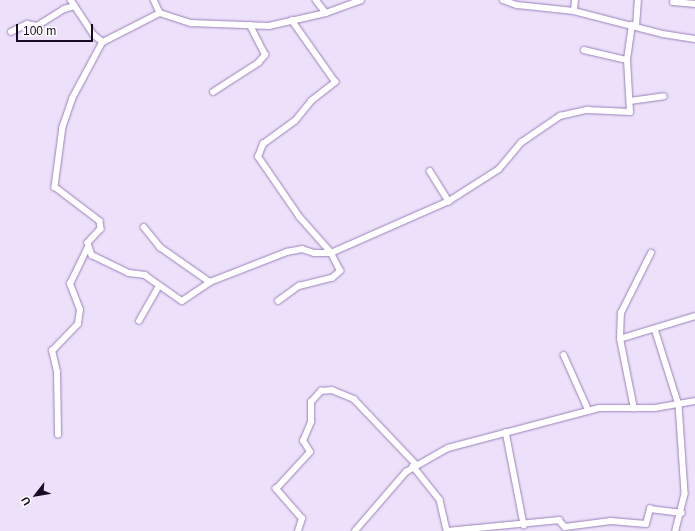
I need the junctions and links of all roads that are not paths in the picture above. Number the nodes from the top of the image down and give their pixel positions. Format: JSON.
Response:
{"nodes":[{"id":1,"x":71,"y":0,"type":"edge"},
{"id":2,"x":154,"y":0,"type":"edge"},
{"id":3,"x":316,"y":0,"type":"edge"},
{"id":4,"x":361,"y":0,"type":"edge"},
{"id":5,"x":503,"y":0,"type":"edge"},
{"id":6,"x":572,"y":0,"type":"edge"},
{"id":7,"x":575,"y":0,"type":"edge"},
{"id":8,"x":638,"y":0,"type":"edge"},
{"id":9,"x":673,"y":2,"type":"dead end"},
{"id":10,"x":695,"y":4,"type":"edge"},
{"id":11,"x":75,"y":6,"type":"junction"},
{"id":12,"x":573,"y":10,"type":"junction"},
{"id":13,"x":160,"y":13,"type":"junction"},
{"id":14,"x":326,"y":13,"type":"junction"},
{"id":15,"x":292,"y":21,"type":"junction"},
{"id":16,"x":250,"y":26,"type":"junction"},
{"id":17,"x":634,"y":26,"type":"junction"},
{"id":18,"x":11,"y":32,"type":"dead end"},
{"id":19,"x":695,"y":39,"type":"edge"},
{"id":20,"x":103,"y":42,"type":"junction"},
{"id":21,"x":584,"y":50,"type":"dead end"},
{"id":22,"x":627,"y":60,"type":"junction"},
{"id":23,"x":213,"y":92,"type":"dead end"},
{"id":24,"x":664,"y":96,"type":"dead end"},
{"id":25,"x":630,"y":101,"type":"junction"},
{"id":26,"x":430,"y":171,"type":"dead end"},
{"id":27,"x":449,"y":201,"type":"junction"},
{"id":28,"x":144,"y":227,"type":"dead end"},
{"id":29,"x":88,"y":247,"type":"junction"},
{"id":30,"x":331,"y":253,"type":"junction"},
{"id":31,"x":651,"y":253,"type":"dead end"},
{"id":32,"x":210,"y":282,"type":"junction"},
{"id":33,"x":159,"y":286,"type":"junction"},
{"id":34,"x":278,"y":301,"type":"dead end"},
{"id":35,"x":695,"y":316,"type":"edge"},
{"id":36,"x":139,"y":320,"type":"dead end"},
{"id":37,"x":655,"y":329,"type":"junction"},
{"id":38,"x":620,"y":339,"type":"junction"},
{"id":39,"x":564,"y":355,"type":"dead end"},
{"id":40,"x":695,"y":401,"type":"edge"},
{"id":41,"x":679,"y":405,"type":"junction"},
{"id":42,"x":634,"y":408,"type":"junction"},
{"id":43,"x":589,"y":411,"type":"junction"},
{"id":44,"x":506,"y":432,"type":"junction"},
{"id":45,"x":58,"y":435,"type":"dead end"},
{"id":46,"x":415,"y":465,"type":"junction"},
{"id":47,"x":682,"y":513,"type":"junction"},
{"id":48,"x":524,"y":525,"type":"junction"},
{"id":49,"x":298,"y":531,"type":"edge"},
{"id":50,"x":355,"y":531,"type":"edge"},
{"id":51,"x":447,"y":531,"type":"edge"},
{"id":52,"x":676,"y":531,"type":"edge"}],
"edges":[{"from":1,"to":11,"type":"street"},
{"from":2,"to":13,"type":"street"},
{"from":3,"to":14,"type":"street"},
{"from":4,"to":14,"type":"street"},
{"from":5,"to":12,"type":"street"},
{"from":6,"to":12,"type":"street"},
{"from":7,"to":12,"type":"street"},
{"from":8,"to":17,"type":"street"},
{"from":9,"to":10,"type":"street"},
{"from":11,"to":18,"type":"street"},
{"from":11,"to":20,"type":"street"},
{"from":12,"to":17,"type":"street"},
{"from":13,"to":16,"type":"street"},
{"from":13,"to":20,"type":"street"},
{"from":14,"to":15,"type":"street"},
{"from":15,"to":16,"type":"street"},
{"from":15,"to":30,"type":"street"},
{"from":16,"to":23,"type":"street"},
{"from":17,"to":19,"type":"street"},
{"from":17,"to":22,"type":"street"},
{"from":20,"to":29,"type":"street"},
{"from":21,"to":22,"type":"street"},
{"from":22,"to":25,"type":"street"},
{"from":24,"to":25,"type":"street"},
{"from":25,"to":27,"type":"street"},
{"from":26,"to":27,"type":"street"},
{"from":27,"to":30,"type":"street"},
{"from":28,"to":32,"type":"street"},
{"from":29,"to":33,"type":"street"},
{"from":29,"to":45,"type":"street"},
{"from":30,"to":32,"type":"street"},
{"from":30,"to":34,"type":"street"},
{"from":31,"to":38,"type":"street"},
{"from":32,"to":33,"type":"street"},
{"from":33,"to":36,"type":"street"},
{"from":35,"to":37,"type":"street"},
{"from":37,"to":38,"type":"street"},
{"from":37,"to":41,"type":"street"},
{"from":38,"to":42,"type":"street"},
{"from":39,"to":43,"type":"street"},
{"from":40,"to":41,"type":"street"},
{"from":41,"to":42,"type":"street"},
{"from":41,"to":47,"type":"street"},
{"from":42,"to":43,"type":"street"},
{"from":43,"to":44,"type":"street"},
{"from":44,"to":46,"type":"street"},
{"from":44,"to":48,"type":"street"},
{"from":46,"to":49,"type":"street"},
{"from":46,"to":50,"type":"street"},
{"from":46,"to":51,"type":"street"},
{"from":47,"to":48,"type":"street"},
{"from":47,"to":52,"type":"street"},
{"from":48,"to":51,"type":"street"}]}
